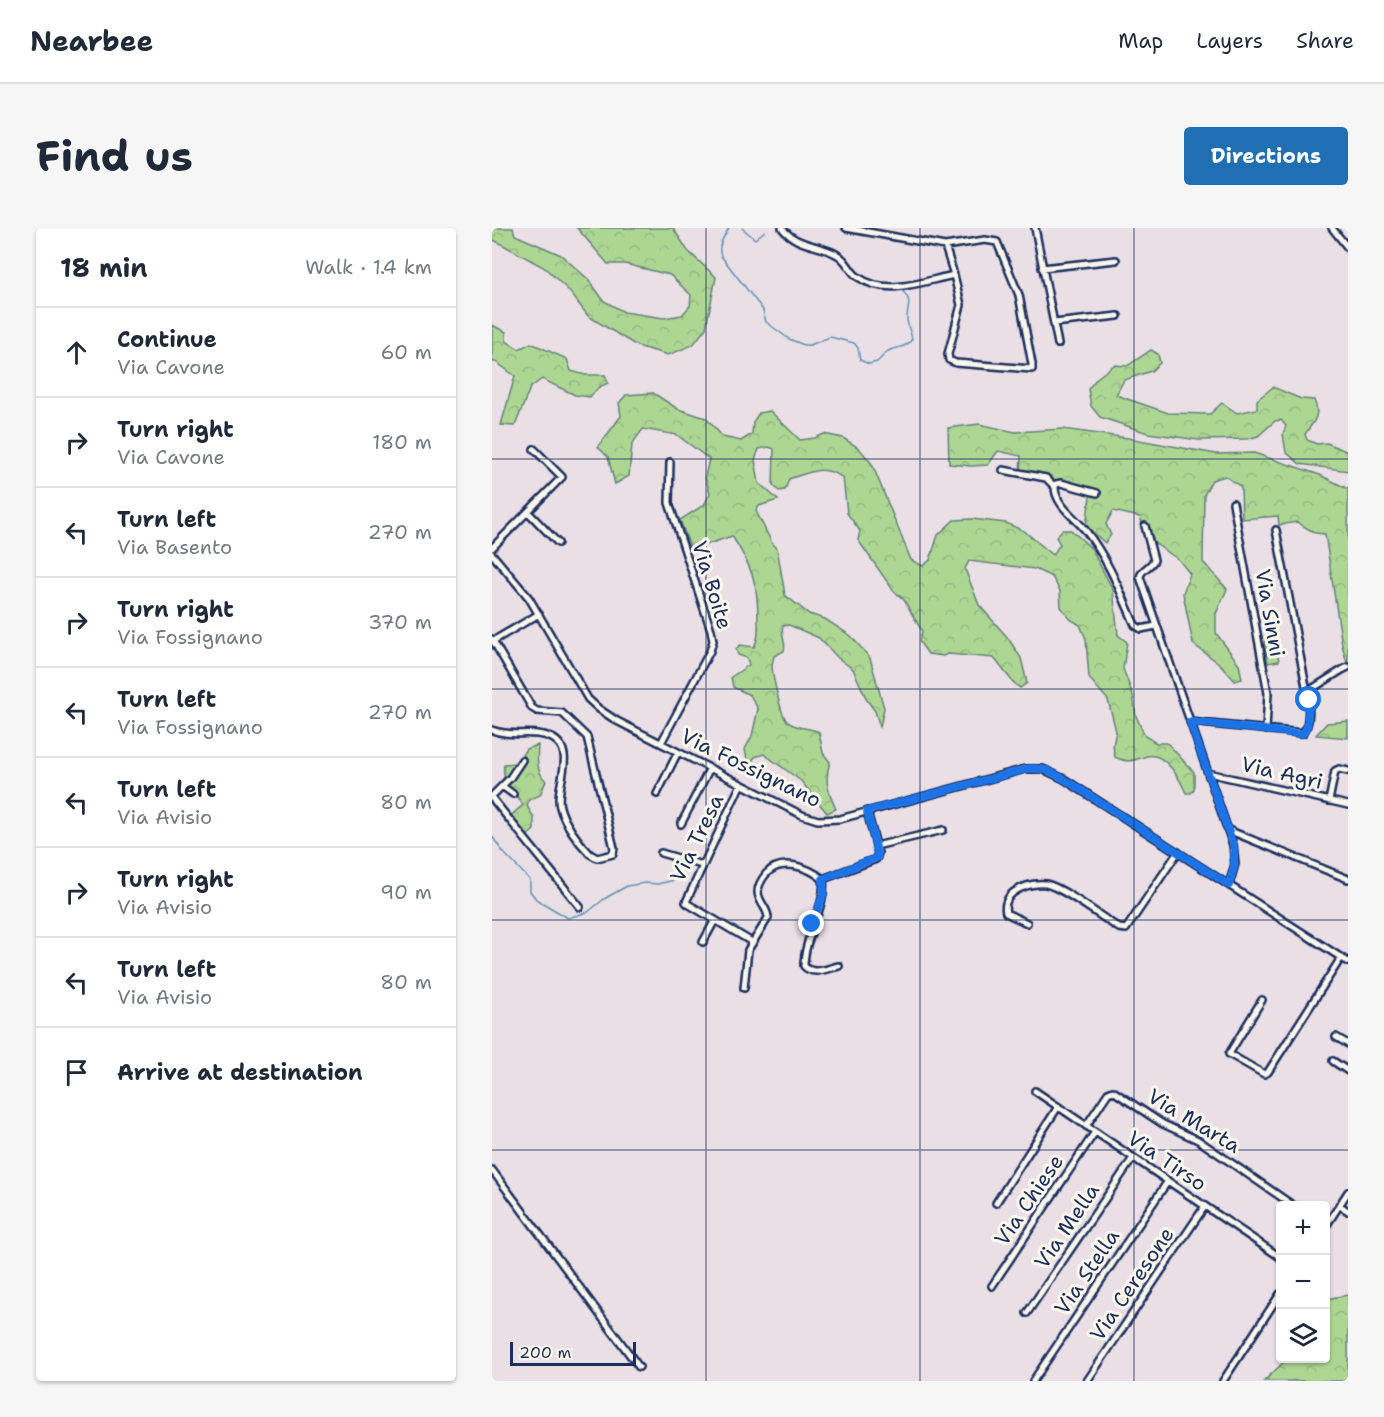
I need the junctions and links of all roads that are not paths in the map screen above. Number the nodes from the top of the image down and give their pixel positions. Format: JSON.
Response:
{"nodes":[{"id":1,"x":782,"y":228,"type":"edge"},
{"id":2,"x":846,"y":228,"type":"edge"},
{"id":3,"x":1035,"y":228,"type":"edge"},
{"id":4,"x":1332,"y":228,"type":"edge"},
{"id":5,"x":945,"y":246,"type":"junction"},
{"id":6,"x":1348,"y":248,"type":"edge"},
{"id":7,"x":1116,"y":260,"type":"dead end"},
{"id":8,"x":1042,"y":268,"type":"junction"},
{"id":9,"x":954,"y":275,"type":"junction"},
{"id":10,"x":1118,"y":316,"type":"dead end"},
{"id":11,"x":1054,"y":323,"type":"junction"},
{"id":12,"x":1058,"y":344,"type":"dead end"},
{"id":13,"x":534,"y":448,"type":"dead end"},
{"id":14,"x":670,"y":462,"type":"dead end"},
{"id":15,"x":1003,"y":470,"type":"dead end"},
{"id":16,"x":1055,"y":487,"type":"junction"},
{"id":17,"x":1097,"y":494,"type":"dead end"},
{"id":18,"x":1233,"y":503,"type":"dead end"},
{"id":19,"x":528,"y":512,"type":"junction"},
{"id":20,"x":1145,"y":526,"type":"dead end"},
{"id":21,"x":1276,"y":530,"type":"dead end"},
{"id":22,"x":558,"y":543,"type":"dead end"},
{"id":23,"x":492,"y":548,"type":"edge"},
{"id":24,"x":492,"y":554,"type":"edge"},
{"id":25,"x":539,"y":614,"type":"junction"},
{"id":26,"x":1156,"y":626,"type":"junction"},
{"id":27,"x":493,"y":640,"type":"edge"},
{"id":28,"x":1348,"y":668,"type":"edge"},
{"id":29,"x":1307,"y":692,"type":"junction"},
{"id":30,"x":1190,"y":722,"type":"junction"},
{"id":31,"x":492,"y":730,"type":"edge"},
{"id":32,"x":1266,"y":730,"type":"junction"},
{"id":33,"x":661,"y":743,"type":"junction"},
{"id":34,"x":678,"y":752,"type":"junction"},
{"id":35,"x":522,"y":759,"type":"dead end"},
{"id":36,"x":710,"y":768,"type":"junction"},
{"id":37,"x":1348,"y":771,"type":"edge"},
{"id":38,"x":1208,"y":773,"type":"junction"},
{"id":39,"x":741,"y":784,"type":"junction"},
{"id":40,"x":502,"y":786,"type":"junction"},
{"id":41,"x":513,"y":794,"type":"dead end"},
{"id":42,"x":657,"y":794,"type":"dead end"},
{"id":43,"x":492,"y":797,"type":"edge"},
{"id":44,"x":1329,"y":801,"type":"junction"},
{"id":45,"x":1348,"y":805,"type":"edge"},
{"id":46,"x":867,"y":811,"type":"junction"},
{"id":47,"x":681,"y":824,"type":"dead end"},
{"id":48,"x":944,"y":830,"type":"dead end"},
{"id":49,"x":1228,"y":830,"type":"junction"},
{"id":50,"x":876,"y":846,"type":"junction"},
{"id":51,"x":1178,"y":852,"type":"junction"},
{"id":52,"x":661,"y":853,"type":"dead end"},
{"id":53,"x":702,"y":865,"type":"junction"},
{"id":54,"x":823,"y":879,"type":"junction"},
{"id":55,"x":1348,"y":879,"type":"edge"},
{"id":56,"x":1229,"y":885,"type":"junction"},
{"id":57,"x":580,"y":907,"type":"dead end"},
{"id":58,"x":715,"y":920,"type":"junction"},
{"id":59,"x":1027,"y":922,"type":"dead end"},
{"id":60,"x":703,"y":942,"type":"dead end"},
{"id":61,"x":752,"y":942,"type":"junction"},
{"id":62,"x":1341,"y":958,"type":"junction"},
{"id":63,"x":1348,"y":962,"type":"edge"},
{"id":64,"x":839,"y":966,"type":"dead end"},
{"id":65,"x":744,"y":988,"type":"dead end"},
{"id":66,"x":1263,"y":1000,"type":"dead end"},
{"id":67,"x":1336,"y":1037,"type":"dead end"},
{"id":68,"x":1348,"y":1044,"type":"edge"},
{"id":69,"x":1333,"y":1061,"type":"dead end"},
{"id":70,"x":1348,"y":1071,"type":"edge"},
{"id":71,"x":1035,"y":1092,"type":"dead end"},
{"id":72,"x":1058,"y":1107,"type":"junction"},
{"id":73,"x":1086,"y":1126,"type":"junction"},
{"id":74,"x":1095,"y":1131,"type":"junction"},
{"id":75,"x":1133,"y":1158,"type":"junction"},
{"id":76,"x":492,"y":1170,"type":"edge"},
{"id":77,"x":1168,"y":1181,"type":"junction"},
{"id":78,"x":1348,"y":1192,"type":"edge"},
{"id":79,"x":1287,"y":1201,"type":"edge"},
{"id":80,"x":996,"y":1203,"type":"dead end"},
{"id":81,"x":1339,"y":1205,"type":"junction"},
{"id":82,"x":1205,"y":1206,"type":"junction"},
{"id":83,"x":1348,"y":1211,"type":"edge"},
{"id":84,"x":1330,"y":1220,"type":"edge"},
{"id":85,"x":1278,"y":1255,"type":"edge"},
{"id":86,"x":992,"y":1286,"type":"dead end"},
{"id":87,"x":1276,"y":1302,"type":"edge"},
{"id":88,"x":1027,"y":1313,"type":"dead end"},
{"id":89,"x":639,"y":1367,"type":"dead end"},
{"id":90,"x":1034,"y":1381,"type":"edge"},
{"id":91,"x":1087,"y":1381,"type":"edge"},
{"id":92,"x":1223,"y":1381,"type":"edge"}],
"edges":[{"from":1,"to":9,"type":"street"},
{"from":2,"to":5,"type":"street"},
{"from":3,"to":8,"type":"street"},
{"from":4,"to":6,"type":"street"},
{"from":5,"to":9,"type":"street"},
{"from":5,"to":9,"type":"street"},
{"from":7,"to":8,"type":"street"},
{"from":8,"to":11,"type":"street"},
{"from":10,"to":11,"type":"street"},
{"from":11,"to":12,"type":"street"},
{"from":13,"to":19,"type":"street"},
{"from":14,"to":33,"type":"street","name":"Via Boite"},
{"from":15,"to":16,"type":"street"},
{"from":16,"to":17,"type":"street"},
{"from":16,"to":26,"type":"street"},
{"from":18,"to":32,"type":"street","name":"Via Sinni"},
{"from":19,"to":22,"type":"street"},
{"from":19,"to":23,"type":"street"},
{"from":20,"to":26,"type":"street"},
{"from":21,"to":29,"type":"street","name":"Via Sinni"},
{"from":24,"to":25,"type":"street","name":"Via Fossignano"},
{"from":25,"to":27,"type":"street"},
{"from":25,"to":33,"type":"street","name":"Via Fossignano"},
{"from":26,"to":30,"type":"street"},
{"from":27,"to":31,"type":"street"},
{"from":28,"to":29,"type":"street"},
{"from":29,"to":32,"type":"street","name":"Via Sinni"},
{"from":30,"to":32,"type":"street"},
{"from":30,"to":38,"type":"street"},
{"from":33,"to":34,"type":"street","name":"Via Fossignano"},
{"from":34,"to":36,"type":"street","name":"Via Fossignano"},
{"from":34,"to":42,"type":"street"},
{"from":35,"to":40,"type":"street"},
{"from":36,"to":39,"type":"street","name":"Via Fossignano"},
{"from":36,"to":47,"type":"street"},
{"from":37,"to":44,"type":"street"},
{"from":38,"to":44,"type":"street","name":"Via Agri"},
{"from":38,"to":49,"type":"street"},
{"from":39,"to":46,"type":"street","name":"Via Fossignano"},
{"from":39,"to":53,"type":"street","name":"Via Tresa"},
{"from":40,"to":41,"type":"street"},
{"from":40,"to":43,"type":"street"},
{"from":43,"to":57,"type":"street"},
{"from":44,"to":45,"type":"street","name":"Via Agri"},
{"from":46,"to":50,"type":"street"},
{"from":46,"to":51,"type":"street","name":"Via Fossignano"},
{"from":48,"to":50,"type":"street"},
{"from":49,"to":55,"type":"street"},
{"from":49,"to":56,"type":"street"},
{"from":50,"to":54,"type":"street"},
{"from":51,"to":56,"type":"street","name":"Via Fossignano"},
{"from":51,"to":59,"type":"street"},
{"from":52,"to":53,"type":"street"},
{"from":53,"to":58,"type":"street","name":"Via Tresa"},
{"from":54,"to":61,"type":"street"},
{"from":54,"to":64,"type":"street"},
{"from":56,"to":62,"type":"street","name":"Via Fossignano"},
{"from":58,"to":60,"type":"street"},
{"from":58,"to":61,"type":"street","name":"Via Tresa"},
{"from":61,"to":65,"type":"street"},
{"from":62,"to":63,"type":"street","name":"Via Fossignano"},
{"from":62,"to":66,"type":"street"},
{"from":67,"to":68,"type":"street"},
{"from":69,"to":70,"type":"street"},
{"from":71,"to":72,"type":"street","name":"Via Tirso"},
{"from":72,"to":73,"type":"street","name":"Via Tirso"},
{"from":72,"to":80,"type":"street"},
{"from":73,"to":74,"type":"street","name":"Via Tirso"},
{"from":73,"to":79,"type":"street","name":"Via Marta"},
{"from":74,"to":75,"type":"street","name":"Via Tirso"},
{"from":74,"to":86,"type":"street","name":"Via Chiese"},
{"from":75,"to":77,"type":"street","name":"Via Tirso"},
{"from":75,"to":88,"type":"street","name":"Via Mella"},
{"from":76,"to":89,"type":"street"},
{"from":77,"to":82,"type":"street","name":"Via Tirso"},
{"from":77,"to":90,"type":"street","name":"Via Stella"},
{"from":78,"to":81,"type":"street"},
{"from":81,"to":83,"type":"street"},
{"from":81,"to":84,"type":"street"},
{"from":82,"to":85,"type":"street","name":"Via Tirso"},
{"from":82,"to":91,"type":"street","name":"Via Ceresone"},
{"from":87,"to":92,"type":"street"}]}
